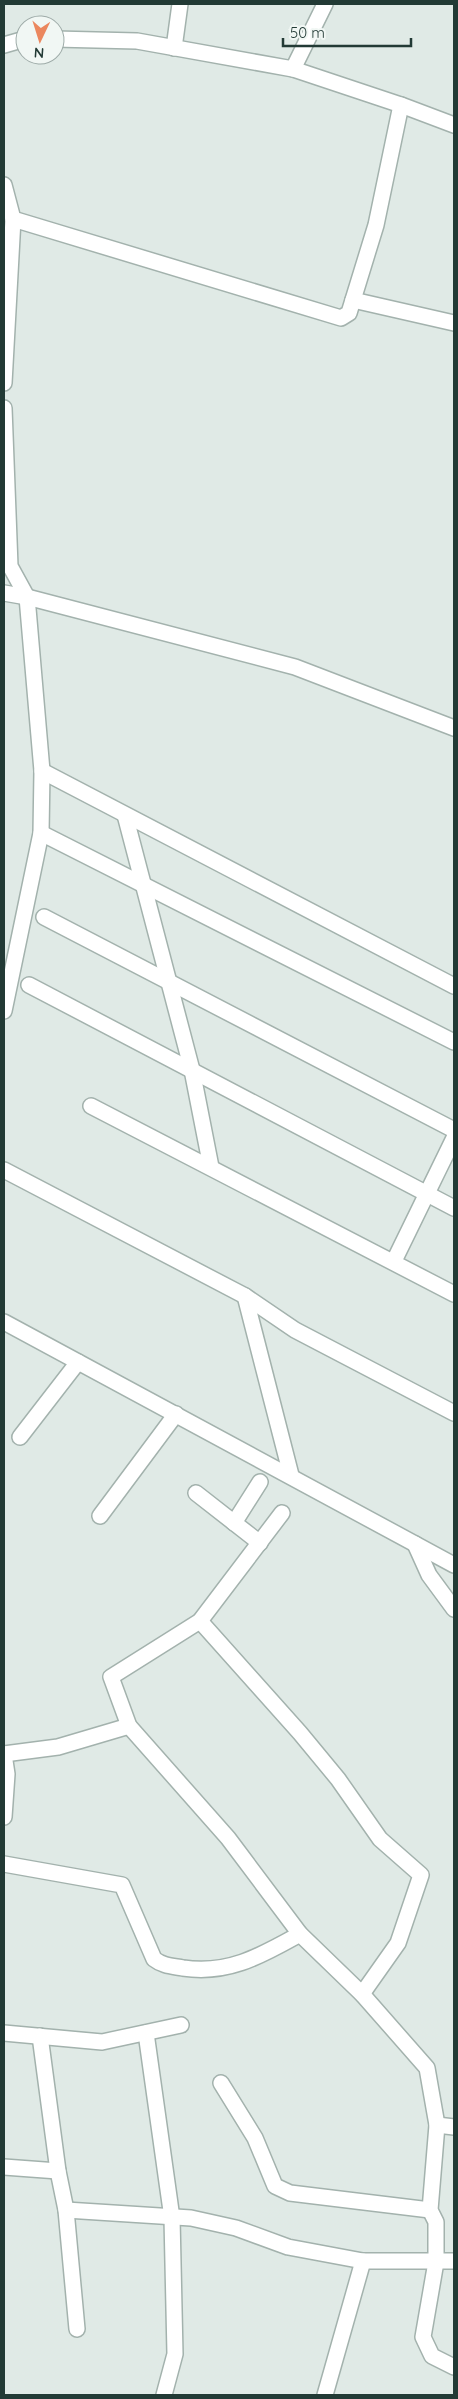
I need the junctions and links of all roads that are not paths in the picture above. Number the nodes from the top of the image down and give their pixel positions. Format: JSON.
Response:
{"nodes":[{"id":1,"x":180,"y":4,"type":"edge"},
{"id":2,"x":324,"y":4,"type":"edge"},
{"id":3,"x":65,"y":39,"type":"edge"},
{"id":4,"x":174,"y":48,"type":"junction"},
{"id":5,"x":293,"y":69,"type":"junction"},
{"id":6,"x":401,"y":105,"type":"junction"},
{"id":7,"x":454,"y":125,"type":"edge"},
{"id":8,"x":4,"y":185,"type":"edge"},
{"id":9,"x":13,"y":219,"type":"junction"},
{"id":10,"x":353,"y":300,"type":"junction"},
{"id":11,"x":454,"y":323,"type":"edge"},
{"id":12,"x":4,"y":383,"type":"edge"},
{"id":13,"x":4,"y":408,"type":"edge"},
{"id":14,"x":4,"y":593,"type":"edge"},
{"id":15,"x":27,"y":597,"type":"junction"},
{"id":16,"x":454,"y":728,"type":"edge"},
{"id":17,"x":42,"y":771,"type":"junction"},
{"id":18,"x":126,"y":815,"type":"junction"},
{"id":19,"x":41,"y":833,"type":"junction"},
{"id":20,"x":146,"y":886,"type":"junction"},
{"id":21,"x":44,"y":917,"type":"dead end"},
{"id":22,"x":169,"y":980,"type":"junction"},
{"id":23,"x":29,"y":985,"type":"dead end"},
{"id":24,"x":454,"y":986,"type":"edge"},
{"id":25,"x":4,"y":1011,"type":"edge"},
{"id":26,"x":454,"y":1042,"type":"edge"},
{"id":27,"x":192,"y":1070,"type":"junction"},
{"id":28,"x":91,"y":1106,"type":"dead end"},
{"id":29,"x":454,"y":1130,"type":"edge"},
{"id":30,"x":454,"y":1138,"type":"edge"},
{"id":31,"x":210,"y":1167,"type":"junction"},
{"id":32,"x":4,"y":1170,"type":"edge"},
{"id":33,"x":427,"y":1194,"type":"junction"},
{"id":34,"x":454,"y":1208,"type":"edge"},
{"id":35,"x":394,"y":1262,"type":"junction"},
{"id":36,"x":454,"y":1294,"type":"edge"},
{"id":37,"x":245,"y":1296,"type":"junction"},
{"id":38,"x":4,"y":1322,"type":"edge"},
{"id":39,"x":78,"y":1362,"type":"junction"},
{"id":40,"x":454,"y":1413,"type":"edge"},
{"id":41,"x":176,"y":1414,"type":"junction"},
{"id":42,"x":20,"y":1437,"type":"dead end"},
{"id":43,"x":290,"y":1476,"type":"junction"},
{"id":44,"x":260,"y":1482,"type":"dead end"},
{"id":45,"x":196,"y":1493,"type":"dead end"},
{"id":46,"x":282,"y":1513,"type":"dead end"},
{"id":47,"x":100,"y":1516,"type":"dead end"},
{"id":48,"x":234,"y":1523,"type":"junction"},
{"id":49,"x":260,"y":1543,"type":"junction"},
{"id":50,"x":415,"y":1544,"type":"junction"},
{"id":51,"x":454,"y":1565,"type":"edge"},
{"id":52,"x":454,"y":1609,"type":"edge"},
{"id":53,"x":200,"y":1622,"type":"junction"},
{"id":54,"x":129,"y":1726,"type":"junction"},
{"id":55,"x":4,"y":1754,"type":"edge"},
{"id":56,"x":4,"y":1817,"type":"edge"},
{"id":57,"x":4,"y":1864,"type":"edge"},
{"id":58,"x":300,"y":1934,"type":"junction"},
{"id":59,"x":362,"y":1994,"type":"junction"},
{"id":60,"x":181,"y":2025,"type":"dead end"},
{"id":61,"x":4,"y":2033,"type":"edge"},
{"id":62,"x":146,"y":2033,"type":"junction"},
{"id":63,"x":40,"y":2036,"type":"junction"},
{"id":64,"x":222,"y":2083,"type":"dead end"},
{"id":65,"x":437,"y":2125,"type":"junction"},
{"id":66,"x":454,"y":2127,"type":"edge"},
{"id":67,"x":4,"y":2167,"type":"edge"},
{"id":68,"x":58,"y":2171,"type":"junction"},
{"id":69,"x":66,"y":2210,"type":"junction"},
{"id":70,"x":430,"y":2210,"type":"junction"},
{"id":71,"x":172,"y":2218,"type":"junction"},
{"id":72,"x":363,"y":2261,"type":"junction"},
{"id":73,"x":454,"y":2261,"type":"edge"},
{"id":74,"x":436,"y":2262,"type":"junction"},
{"id":75,"x":77,"y":2329,"type":"dead end"},
{"id":76,"x":454,"y":2367,"type":"edge"},
{"id":77,"x":164,"y":2395,"type":"edge"},
{"id":78,"x":325,"y":2395,"type":"edge"}],
"edges":[{"from":1,"to":4,"type":"street"},
{"from":2,"to":5,"type":"street"},
{"from":3,"to":4,"type":"street"},
{"from":4,"to":5,"type":"street"},
{"from":5,"to":6,"type":"street"},
{"from":6,"to":7,"type":"street"},
{"from":6,"to":10,"type":"street"},
{"from":8,"to":9,"type":"street"},
{"from":9,"to":10,"type":"street"},
{"from":9,"to":12,"type":"street"},
{"from":10,"to":11,"type":"street"},
{"from":13,"to":15,"type":"street"},
{"from":14,"to":15,"type":"street"},
{"from":15,"to":16,"type":"street"},
{"from":15,"to":17,"type":"street"},
{"from":17,"to":18,"type":"street"},
{"from":17,"to":19,"type":"street"},
{"from":18,"to":20,"type":"street"},
{"from":18,"to":24,"type":"street"},
{"from":19,"to":20,"type":"street"},
{"from":19,"to":25,"type":"street"},
{"from":20,"to":22,"type":"street"},
{"from":20,"to":26,"type":"street"},
{"from":21,"to":22,"type":"street"},
{"from":22,"to":27,"type":"street"},
{"from":22,"to":29,"type":"street"},
{"from":23,"to":27,"type":"street"},
{"from":27,"to":31,"type":"street"},
{"from":27,"to":33,"type":"street"},
{"from":28,"to":31,"type":"street"},
{"from":30,"to":33,"type":"street"},
{"from":31,"to":35,"type":"street"},
{"from":32,"to":37,"type":"street"},
{"from":33,"to":34,"type":"street"},
{"from":33,"to":35,"type":"street"},
{"from":35,"to":36,"type":"street"},
{"from":37,"to":40,"type":"street"},
{"from":37,"to":43,"type":"street"},
{"from":38,"to":39,"type":"street"},
{"from":39,"to":41,"type":"street"},
{"from":39,"to":42,"type":"street"},
{"from":41,"to":43,"type":"street"},
{"from":41,"to":47,"type":"street"},
{"from":43,"to":50,"type":"street"},
{"from":44,"to":48,"type":"street"},
{"from":45,"to":48,"type":"street"},
{"from":46,"to":49,"type":"street"},
{"from":48,"to":49,"type":"street"},
{"from":49,"to":53,"type":"street"},
{"from":50,"to":51,"type":"street"},
{"from":50,"to":52,"type":"street"},
{"from":53,"to":54,"type":"street"},
{"from":53,"to":59,"type":"street"},
{"from":54,"to":55,"type":"street"},
{"from":54,"to":58,"type":"street"},
{"from":55,"to":56,"type":"street"},
{"from":57,"to":58,"type":"street"},
{"from":58,"to":59,"type":"street"},
{"from":59,"to":65,"type":"street"},
{"from":60,"to":62,"type":"street"},
{"from":61,"to":63,"type":"street"},
{"from":62,"to":63,"type":"street"},
{"from":62,"to":71,"type":"street"},
{"from":63,"to":68,"type":"street"},
{"from":64,"to":70,"type":"street"},
{"from":65,"to":66,"type":"street"},
{"from":65,"to":70,"type":"street"},
{"from":67,"to":68,"type":"street"},
{"from":68,"to":69,"type":"street"},
{"from":69,"to":71,"type":"street"},
{"from":69,"to":75,"type":"street"},
{"from":70,"to":74,"type":"street"},
{"from":71,"to":72,"type":"street"},
{"from":71,"to":77,"type":"street"},
{"from":72,"to":74,"type":"street"},
{"from":72,"to":78,"type":"street"},
{"from":73,"to":74,"type":"street"},
{"from":74,"to":76,"type":"street"}]}
